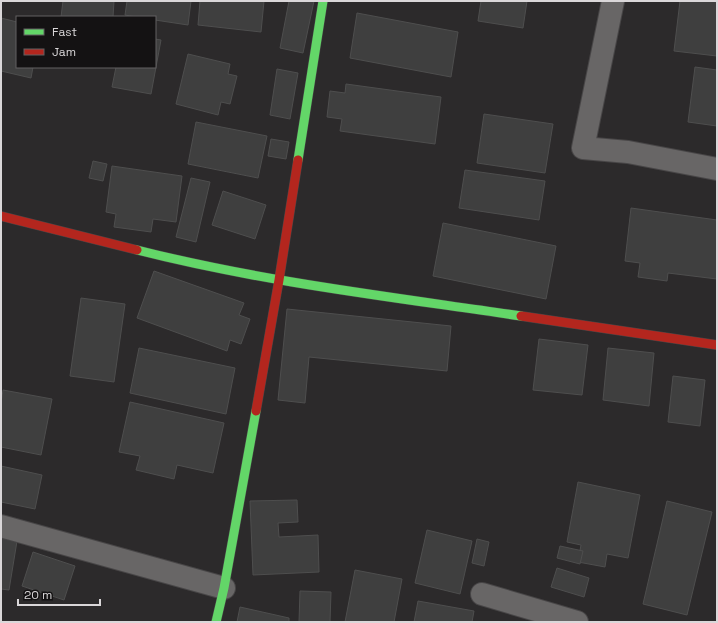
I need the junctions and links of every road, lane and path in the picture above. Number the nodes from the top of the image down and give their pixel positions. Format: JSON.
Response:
{"nodes":[{"id":1,"x":323,"y":1,"type":"edge"},
{"id":2,"x":614,"y":1,"type":"edge"},
{"id":3,"x":717,"y":169,"type":"edge"},
{"id":4,"x":1,"y":216,"type":"edge"},
{"id":5,"x":279,"y":280,"type":"junction"},
{"id":6,"x":717,"y":344,"type":"edge"},
{"id":7,"x":1,"y":526,"type":"edge"},
{"id":8,"x":224,"y":588,"type":"junction"},
{"id":9,"x":482,"y":594,"type":"dead end"},
{"id":10,"x":216,"y":622,"type":"edge"},
{"id":11,"x":577,"y":622,"type":"edge"}],
"edges":[{"from":1,"to":5,"type":"street"},
{"from":2,"to":3,"type":"street"},
{"from":4,"to":5,"type":"street"},
{"from":5,"to":6,"type":"street"},
{"from":5,"to":8,"type":"street"},
{"from":7,"to":8,"type":"street"},
{"from":8,"to":10,"type":"street"},
{"from":9,"to":11,"type":"street"}]}
